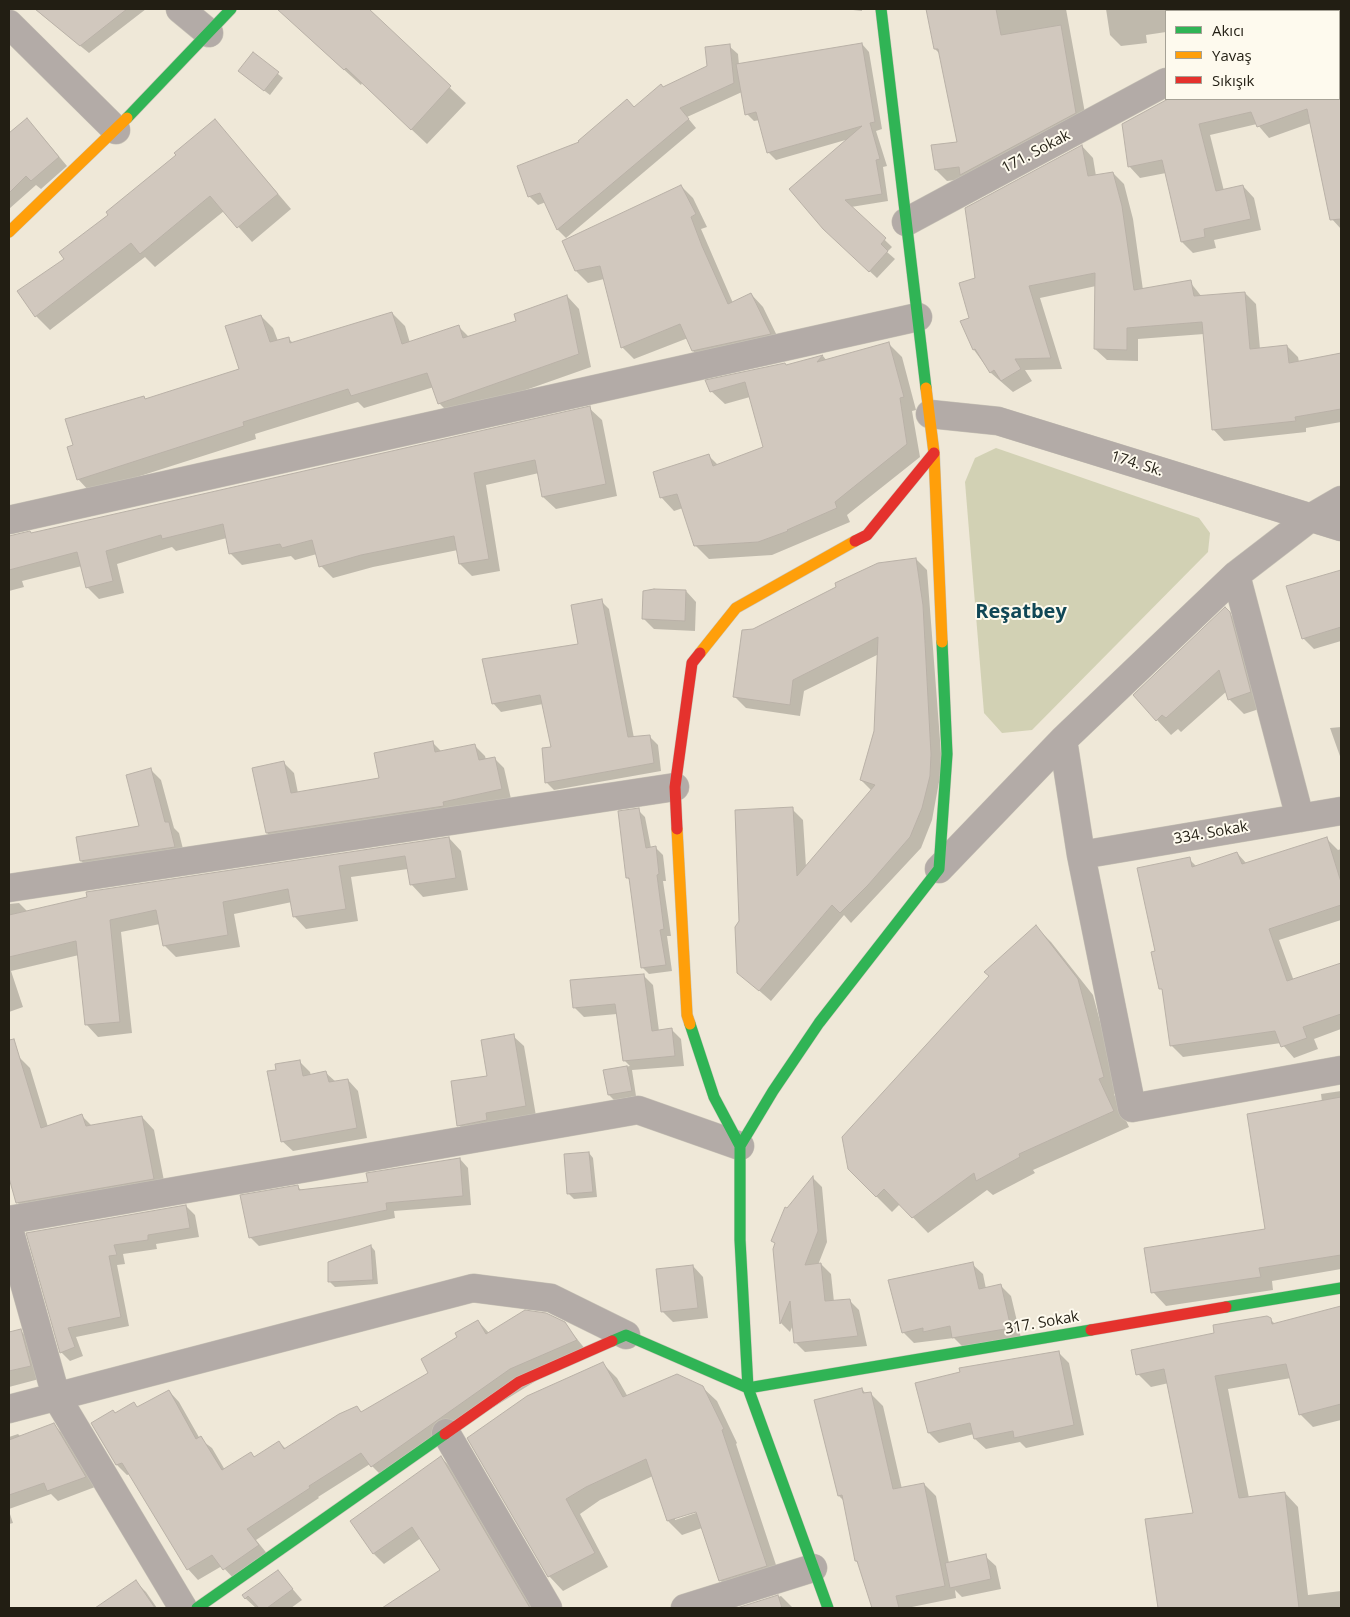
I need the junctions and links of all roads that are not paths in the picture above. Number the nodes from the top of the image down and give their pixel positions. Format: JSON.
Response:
{"nodes":[{"id":1,"x":180,"y":9,"type":"edge"},
{"id":2,"x":230,"y":9,"type":"edge"},
{"id":3,"x":881,"y":9,"type":"edge"},
{"id":4,"x":9,"y":24,"type":"edge"},
{"id":5,"x":209,"y":34,"type":"junction"},
{"id":6,"x":1165,"y":83,"type":"edge"},
{"id":7,"x":116,"y":130,"type":"junction"},
{"id":8,"x":906,"y":222,"type":"junction"},
{"id":9,"x":9,"y":232,"type":"edge"},
{"id":10,"x":918,"y":317,"type":"junction"},
{"id":11,"x":930,"y":414,"type":"junction"},
{"id":12,"x":934,"y":453,"type":"junction"},
{"id":13,"x":1341,"y":500,"type":"edge"},
{"id":14,"x":1310,"y":518,"type":"junction"},
{"id":15,"x":9,"y":520,"type":"edge"},
{"id":16,"x":1341,"y":527,"type":"edge"},
{"id":17,"x":1236,"y":575,"type":"junction"},
{"id":18,"x":1063,"y":740,"type":"junction"},
{"id":19,"x":675,"y":787,"type":"junction"},
{"id":20,"x":1341,"y":812,"type":"edge"},
{"id":21,"x":1300,"y":818,"type":"junction"},
{"id":22,"x":1081,"y":855,"type":"junction"},
{"id":23,"x":939,"y":869,"type":"junction"},
{"id":24,"x":9,"y":888,"type":"edge"},
{"id":25,"x":1341,"y":1070,"type":"edge"},
{"id":26,"x":740,"y":1146,"type":"junction"},
{"id":27,"x":9,"y":1220,"type":"edge"},
{"id":28,"x":9,"y":1228,"type":"edge"},
{"id":29,"x":1341,"y":1288,"type":"edge"},
{"id":30,"x":626,"y":1335,"type":"junction"},
{"id":31,"x":748,"y":1388,"type":"junction"},
{"id":32,"x":56,"y":1396,"type":"junction"},
{"id":33,"x":9,"y":1409,"type":"edge"},
{"id":34,"x":446,"y":1433,"type":"junction"},
{"id":35,"x":813,"y":1568,"type":"junction"},
{"id":36,"x":183,"y":1608,"type":"edge"},
{"id":37,"x":196,"y":1608,"type":"edge"},
{"id":38,"x":548,"y":1608,"type":"edge"},
{"id":39,"x":685,"y":1608,"type":"edge"},
{"id":40,"x":828,"y":1608,"type":"edge"}],
"edges":[{"from":1,"to":5,"type":"street"},
{"from":2,"to":5,"type":"main road"},
{"from":3,"to":8,"type":"main road"},
{"from":4,"to":7,"type":"street"},
{"from":5,"to":7,"type":"main road"},
{"from":6,"to":8,"type":"street","name":"171. Sokak"},
{"from":7,"to":9,"type":"main road"},
{"from":8,"to":10,"type":"main road"},
{"from":10,"to":11,"type":"main road"},
{"from":10,"to":15,"type":"street"},
{"from":11,"to":12,"type":"main road"},
{"from":11,"to":14,"type":"street","name":"174. Sk."},
{"from":12,"to":19,"type":"main road"},
{"from":12,"to":23,"type":"main road"},
{"from":13,"to":14,"type":"street"},
{"from":14,"to":16,"type":"street","name":"174. Sk."},
{"from":14,"to":17,"type":"street"},
{"from":17,"to":18,"type":"street"},
{"from":17,"to":21,"type":"street"},
{"from":18,"to":22,"type":"street"},
{"from":18,"to":23,"type":"street"},
{"from":19,"to":24,"type":"street"},
{"from":19,"to":26,"type":"main road"},
{"from":20,"to":21,"type":"street","name":"334. Sokak"},
{"from":21,"to":22,"type":"street","name":"334. Sokak"},
{"from":22,"to":25,"type":"street"},
{"from":23,"to":26,"type":"main road"},
{"from":26,"to":27,"type":"street"},
{"from":26,"to":31,"type":"main road"},
{"from":28,"to":32,"type":"street"},
{"from":29,"to":31,"type":"main road","name":"317. Sokak"},
{"from":30,"to":31,"type":"main road"},
{"from":30,"to":32,"type":"street"},
{"from":30,"to":34,"type":"main road"},
{"from":31,"to":35,"type":"main road"},
{"from":32,"to":33,"type":"street"},
{"from":32,"to":36,"type":"street"},
{"from":34,"to":37,"type":"main road"},
{"from":34,"to":38,"type":"street"},
{"from":35,"to":39,"type":"street"},
{"from":35,"to":40,"type":"main road"}]}
